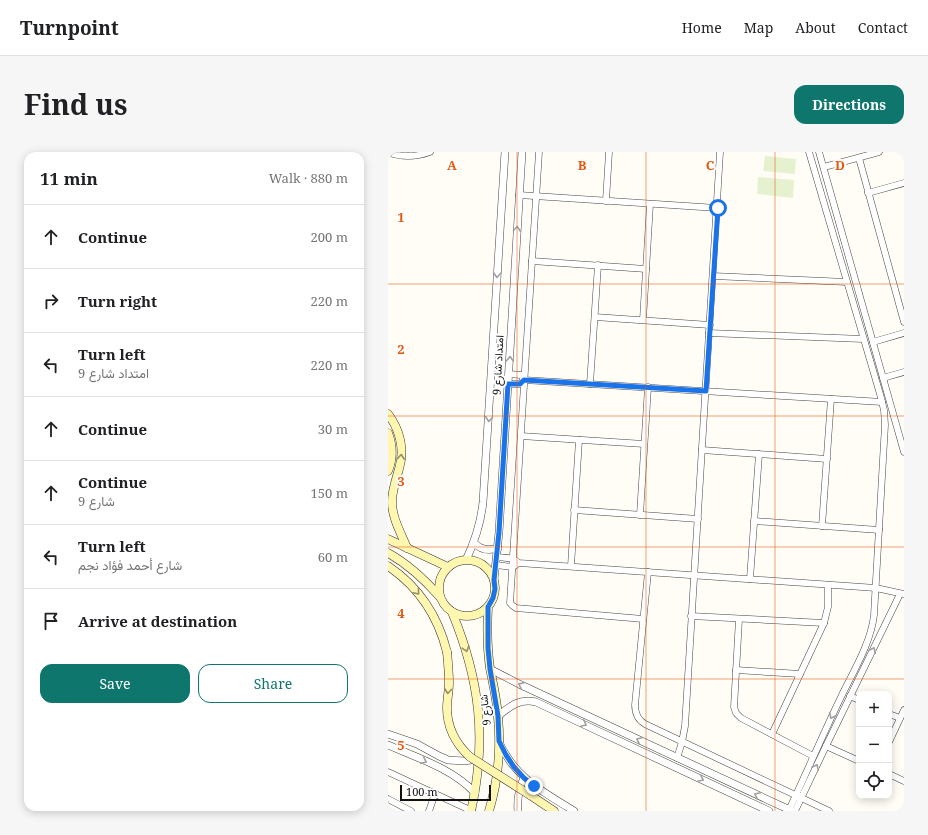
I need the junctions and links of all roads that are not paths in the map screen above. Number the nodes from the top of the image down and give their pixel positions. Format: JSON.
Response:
{"nodes":[{"id":1,"x":388,"y":152,"type":"edge"},
{"id":2,"x":430,"y":152,"type":"edge"},
{"id":3,"x":505,"y":152,"type":"edge"},
{"id":4,"x":522,"y":152,"type":"edge"},
{"id":5,"x":539,"y":152,"type":"edge"},
{"id":6,"x":609,"y":152,"type":"edge"},
{"id":7,"x":720,"y":152,"type":"edge"},
{"id":8,"x":809,"y":152,"type":"edge"},
{"id":9,"x":820,"y":152,"type":"edge"},
{"id":10,"x":879,"y":152,"type":"edge"},
{"id":11,"x":858,"y":158,"type":"junction"},
{"id":12,"x":824,"y":167,"type":"junction"},
{"id":13,"x":904,"y":183,"type":"edge"},
{"id":14,"x":868,"y":193,"type":"junction"},
{"id":15,"x":519,"y":195,"type":"junction"},
{"id":16,"x":536,"y":196,"type":"junction"},
{"id":17,"x":606,"y":201,"type":"junction"},
{"id":18,"x":650,"y":204,"type":"junction"},
{"id":19,"x":718,"y":208,"type":"junction"},
{"id":20,"x":532,"y":261,"type":"junction"},
{"id":21,"x":598,"y":265,"type":"junction"},
{"id":22,"x":646,"y":269,"type":"junction"},
{"id":23,"x":713,"y":276,"type":"junction"},
{"id":24,"x":847,"y":282,"type":"junction"},
{"id":25,"x":904,"y":294,"type":"edge"},
{"id":26,"x":897,"y":296,"type":"junction"},
{"id":27,"x":594,"y":317,"type":"junction"},
{"id":28,"x":643,"y":320,"type":"junction"},
{"id":29,"x":904,"y":322,"type":"edge"},
{"id":30,"x":710,"y":325,"type":"junction"},
{"id":31,"x":710,"y":333,"type":"junction"},
{"id":32,"x":904,"y":333,"type":"edge"},
{"id":33,"x":864,"y":339,"type":"junction"},
{"id":34,"x":873,"y":342,"type":"junction"},
{"id":35,"x":904,"y":372,"type":"edge"},
{"id":36,"x":509,"y":374,"type":"junction"},
{"id":37,"x":883,"y":378,"type":"junction"},
{"id":38,"x":524,"y":380,"type":"junction"},
{"id":39,"x":508,"y":384,"type":"junction"},
{"id":40,"x":590,"y":384,"type":"junction"},
{"id":41,"x":648,"y":387,"type":"junction"},
{"id":42,"x":706,"y":391,"type":"junction"},
{"id":43,"x":831,"y":398,"type":"junction"},
{"id":44,"x":882,"y":402,"type":"junction"},
{"id":45,"x":388,"y":414,"type":"edge"},
{"id":46,"x":388,"y":433,"type":"edge"},
{"id":47,"x":521,"y":436,"type":"junction"},
{"id":48,"x":579,"y":440,"type":"junction"},
{"id":49,"x":644,"y":444,"type":"junction"},
{"id":50,"x":702,"y":450,"type":"junction"},
{"id":51,"x":904,"y":452,"type":"edge"},
{"id":52,"x":759,"y":454,"type":"junction"},
{"id":53,"x":827,"y":459,"type":"junction"},
{"id":54,"x":388,"y":472,"type":"edge"},
{"id":55,"x":574,"y":510,"type":"junction"},
{"id":56,"x":640,"y":515,"type":"junction"},
{"id":57,"x":698,"y":519,"type":"junction"},
{"id":58,"x":754,"y":521,"type":"junction"},
{"id":59,"x":822,"y":526,"type":"junction"},
{"id":60,"x":879,"y":530,"type":"junction"},
{"id":61,"x":388,"y":539,"type":"edge"},
{"id":62,"x":474,"y":543,"type":"junction"},
{"id":63,"x":407,"y":548,"type":"junction"},
{"id":64,"x":498,"y":548,"type":"junction"},
{"id":65,"x":388,"y":553,"type":"edge"},
{"id":66,"x":497,"y":557,"type":"junction"},
{"id":67,"x":513,"y":558,"type":"junction"},
{"id":68,"x":466,"y":560,"type":"junction"},
{"id":69,"x":519,"y":563,"type":"junction"},
{"id":70,"x":496,"y":565,"type":"junction"},
{"id":71,"x":388,"y":566,"type":"edge"},
{"id":72,"x":512,"y":566,"type":"junction"},
{"id":73,"x":571,"y":566,"type":"junction"},
{"id":74,"x":448,"y":567,"type":"junction"},
{"id":75,"x":648,"y":572,"type":"junction"},
{"id":76,"x":694,"y":575,"type":"junction"},
{"id":77,"x":750,"y":579,"type":"junction"},
{"id":78,"x":494,"y":580,"type":"junction"},
{"id":79,"x":828,"y":585,"type":"junction"},
{"id":80,"x":876,"y":588,"type":"junction"},
{"id":81,"x":902,"y":594,"type":"edge"},
{"id":82,"x":440,"y":597,"type":"junction"},
{"id":83,"x":488,"y":607,"type":"junction"},
{"id":84,"x":452,"y":612,"type":"junction"},
{"id":85,"x":692,"y":616,"type":"junction"},
{"id":86,"x":643,"y":619,"type":"junction"},
{"id":87,"x":739,"y":619,"type":"junction"},
{"id":88,"x":824,"y":623,"type":"junction"},
{"id":89,"x":490,"y":669,"type":"junction"},
{"id":90,"x":736,"y":670,"type":"junction"},
{"id":91,"x":800,"y":674,"type":"junction"},
{"id":92,"x":845,"y":689,"type":"junction"},
{"id":93,"x":850,"y":697,"type":"junction"},
{"id":94,"x":840,"y":698,"type":"junction"},
{"id":95,"x":856,"y":699,"type":"edge"},
{"id":96,"x":573,"y":709,"type":"junction"},
{"id":97,"x":904,"y":710,"type":"edge"},
{"id":98,"x":892,"y":715,"type":"edge"},
{"id":99,"x":498,"y":716,"type":"junction"},
{"id":100,"x":569,"y":717,"type":"junction"},
{"id":101,"x":900,"y":718,"type":"junction"},
{"id":102,"x":388,"y":734,"type":"edge"},
{"id":103,"x":772,"y":734,"type":"junction"},
{"id":104,"x":892,"y":735,"type":"edge"},
{"id":105,"x":499,"y":741,"type":"junction"},
{"id":106,"x":682,"y":742,"type":"junction"},
{"id":107,"x":388,"y":744,"type":"edge"},
{"id":108,"x":417,"y":744,"type":"junction"},
{"id":109,"x":826,"y":746,"type":"junction"},
{"id":110,"x":409,"y":754,"type":"junction"},
{"id":111,"x":814,"y":756,"type":"junction"},
{"id":112,"x":479,"y":758,"type":"junction"},
{"id":113,"x":678,"y":758,"type":"junction"},
{"id":114,"x":856,"y":760,"type":"edge"},
{"id":115,"x":388,"y":772,"type":"edge"},
{"id":116,"x":892,"y":775,"type":"edge"},
{"id":117,"x":524,"y":778,"type":"junction"},
{"id":118,"x":904,"y":781,"type":"edge"},
{"id":119,"x":475,"y":793,"type":"junction"},
{"id":120,"x":435,"y":794,"type":"junction"},
{"id":121,"x":798,"y":797,"type":"junction"},
{"id":122,"x":388,"y":800,"type":"edge"},
{"id":123,"x":792,"y":810,"type":"edge"},
{"id":124,"x":411,"y":811,"type":"edge"},
{"id":125,"x":429,"y":811,"type":"edge"},
{"id":126,"x":472,"y":811,"type":"edge"},
{"id":127,"x":489,"y":811,"type":"edge"},
{"id":128,"x":518,"y":811,"type":"edge"},
{"id":129,"x":554,"y":811,"type":"edge"},
{"id":130,"x":574,"y":811,"type":"edge"},
{"id":131,"x":769,"y":811,"type":"edge"},
{"id":132,"x":828,"y":811,"type":"edge"}],
"edges":[{"from":1,"to":2,"type":"street"},
{"from":3,"to":62,"type":"street","name":"امتداد شارع 9","one_way":true},
{"from":4,"to":15,"type":"street","name":"امتداد شارع 9"},
{"from":5,"to":16,"type":"street"},
{"from":6,"to":17,"type":"street"},
{"from":7,"to":19,"type":"street"},
{"from":8,"to":24,"type":"street"},
{"from":9,"to":12,"type":"street"},
{"from":10,"to":11,"type":"street"},
{"from":11,"to":12,"type":"street"},
{"from":11,"to":14,"type":"street"},
{"from":12,"to":34,"type":"street"},
{"from":13,"to":14,"type":"street"},
{"from":14,"to":26,"type":"street"},
{"from":15,"to":16,"type":"street"},
{"from":36,"to":15,"type":"street","name":"امتداد شارع 9","one_way":true},
{"from":16,"to":17,"type":"street"},
{"from":16,"to":20,"type":"street"},
{"from":17,"to":18,"type":"street"},
{"from":18,"to":19,"type":"street"},
{"from":18,"to":22,"type":"street"},
{"from":19,"to":23,"type":"street"},
{"from":20,"to":21,"type":"street"},
{"from":20,"to":38,"type":"street"},
{"from":21,"to":22,"type":"street"},
{"from":21,"to":27,"type":"street"},
{"from":22,"to":28,"type":"street"},
{"from":23,"to":24,"type":"street"},
{"from":23,"to":30,"type":"street"},
{"from":24,"to":33,"type":"street"},
{"from":25,"to":26,"type":"street"},
{"from":26,"to":29,"type":"street"},
{"from":27,"to":28,"type":"street"},
{"from":27,"to":40,"type":"street"},
{"from":28,"to":30,"type":"street"},
{"from":30,"to":31,"type":"street"},
{"from":31,"to":33,"type":"street"},
{"from":31,"to":42,"type":"street"},
{"from":32,"to":34,"type":"street"},
{"from":33,"to":44,"type":"street"},
{"from":34,"to":37,"type":"street"},
{"from":35,"to":37,"type":"street"},
{"from":36,"to":38,"type":"street"},
{"from":36,"to":39,"type":"street","name":"امتداد شارع 9"},
{"from":37,"to":51,"type":"street"},
{"from":38,"to":39,"type":"street"},
{"from":38,"to":40,"type":"street"},
{"from":38,"to":47,"type":"street"},
{"from":39,"to":64,"type":"street","name":"امتداد شارع 9"},
{"from":40,"to":41,"type":"street"},
{"from":41,"to":42,"type":"street"},
{"from":41,"to":49,"type":"street"},
{"from":42,"to":43,"type":"street"},
{"from":42,"to":50,"type":"street"},
{"from":43,"to":44,"type":"street"},
{"from":43,"to":53,"type":"street"},
{"from":44,"to":60,"type":"street"},
{"from":63,"to":45,"type":"main road","one_way":true},
{"from":46,"to":54,"type":"main road"},
{"from":47,"to":48,"type":"street"},
{"from":47,"to":67,"type":"street"},
{"from":48,"to":49,"type":"street"},
{"from":48,"to":55,"type":"street"},
{"from":49,"to":56,"type":"street"},
{"from":50,"to":52,"type":"street"},
{"from":50,"to":57,"type":"street"},
{"from":52,"to":53,"type":"street"},
{"from":52,"to":58,"type":"street"},
{"from":53,"to":59,"type":"street"},
{"from":55,"to":56,"type":"street"},
{"from":55,"to":73,"type":"street"},
{"from":56,"to":57,"type":"street"},
{"from":57,"to":76,"type":"street"},
{"from":58,"to":59,"type":"street"},
{"from":58,"to":77,"type":"street"},
{"from":59,"to":60,"type":"street"},
{"from":60,"to":80,"type":"street"},
{"from":61,"to":63,"type":"main road"},
{"from":62,"to":64,"type":"street"},
{"from":62,"to":68,"type":"street","name":"امتداد شارع 9"},
{"from":63,"to":74,"type":"main road"},
{"from":64,"to":66,"type":"street","name":"امتداد شارع 9"},
{"from":65,"to":82,"type":"main road"},
{"from":66,"to":67,"type":"street"},
{"from":66,"to":70,"type":"street","name":"امتداد شارع 9"},
{"from":67,"to":69,"type":"street"},
{"from":67,"to":72,"type":"street"},
{"from":68,"to":74,"type":"main road"},
{"from":68,"to":78,"type":"main road"},
{"from":69,"to":72,"type":"street"},
{"from":69,"to":73,"type":"street"},
{"from":70,"to":72,"type":"street"},
{"from":70,"to":78,"type":"street","name":"امتداد شارع 9"},
{"from":71,"to":129,"type":"main road","one_way":true,"bridge":true},
{"from":72,"to":86,"type":"street"},
{"from":73,"to":75,"type":"street"},
{"from":74,"to":82,"type":"main road"},
{"from":75,"to":76,"type":"street"},
{"from":75,"to":86,"type":"street"},
{"from":76,"to":77,"type":"street"},
{"from":76,"to":85,"type":"street"},
{"from":77,"to":79,"type":"street"},
{"from":78,"to":83,"type":"main road"},
{"from":79,"to":80,"type":"street"},
{"from":79,"to":88,"type":"street"},
{"from":80,"to":81,"type":"street"},
{"from":80,"to":92,"type":"street"},
{"from":93,"to":81,"type":"street","one_way":true},
{"from":82,"to":84,"type":"main road"},
{"from":83,"to":84,"type":"main road"},
{"from":83,"to":89,"type":"main road","name":"شارع 9"},
{"from":84,"to":112,"type":"main road","name":"شارع 9","one_way":true},
{"from":85,"to":87,"type":"street"},
{"from":85,"to":106,"type":"street"},
{"from":86,"to":106,"type":"street"},
{"from":87,"to":88,"type":"street"},
{"from":87,"to":90,"type":"street"},
{"from":88,"to":91,"type":"street"},
{"from":96,"to":89,"type":"street","one_way":true},
{"from":89,"to":99,"type":"main road","name":"شارع 9"},
{"from":90,"to":91,"type":"street"},
{"from":90,"to":103,"type":"street"},
{"from":91,"to":103,"type":"street"},
{"from":92,"to":93,"type":"street"},
{"from":92,"to":94,"type":"street"},
{"from":93,"to":94,"type":"street"},
{"from":93,"to":95,"type":"street"},
{"from":93,"to":109,"type":"street"},
{"from":94,"to":111,"type":"street","one_way":true},
{"from":96,"to":100,"type":"street"},
{"from":113,"to":96,"type":"street","one_way":true},
{"from":97,"to":101,"type":"street"},
{"from":98,"to":101,"type":"street"},
{"from":99,"to":100,"type":"street"},
{"from":99,"to":105,"type":"main road","name":"شارع 9"},
{"from":100,"to":131,"type":"street","one_way":true},
{"from":101,"to":104,"type":"street"},
{"from":102,"to":108,"type":"street"},
{"from":103,"to":111,"type":"street"},
{"from":105,"to":117,"type":"street"},
{"from":105,"to":127,"type":"main road","name":"شارع 9"},
{"from":106,"to":113,"type":"street"},
{"from":106,"to":121,"type":"street"},
{"from":107,"to":110,"type":"street"},
{"from":108,"to":110,"type":"street"},
{"from":108,"to":112,"type":"street"},
{"from":109,"to":114,"type":"street"},
{"from":121,"to":109,"type":"street","one_way":true},
{"from":110,"to":119,"type":"street","one_way":true},
{"from":111,"to":121,"type":"street"},
{"from":112,"to":119,"type":"main road","name":"شارع 9"},
{"from":123,"to":113,"type":"street","one_way":true},
{"from":115,"to":120,"type":"street"},
{"from":116,"to":118,"type":"street"},
{"from":117,"to":128,"type":"street"},
{"from":117,"to":130,"type":"street"},
{"from":119,"to":126,"type":"main road","name":"شارع 9"},
{"from":120,"to":125,"type":"street"},
{"from":120,"to":126,"type":"street"},
{"from":121,"to":123,"type":"street"},
{"from":121,"to":132,"type":"street"},
{"from":122,"to":124,"type":"street"}]}
